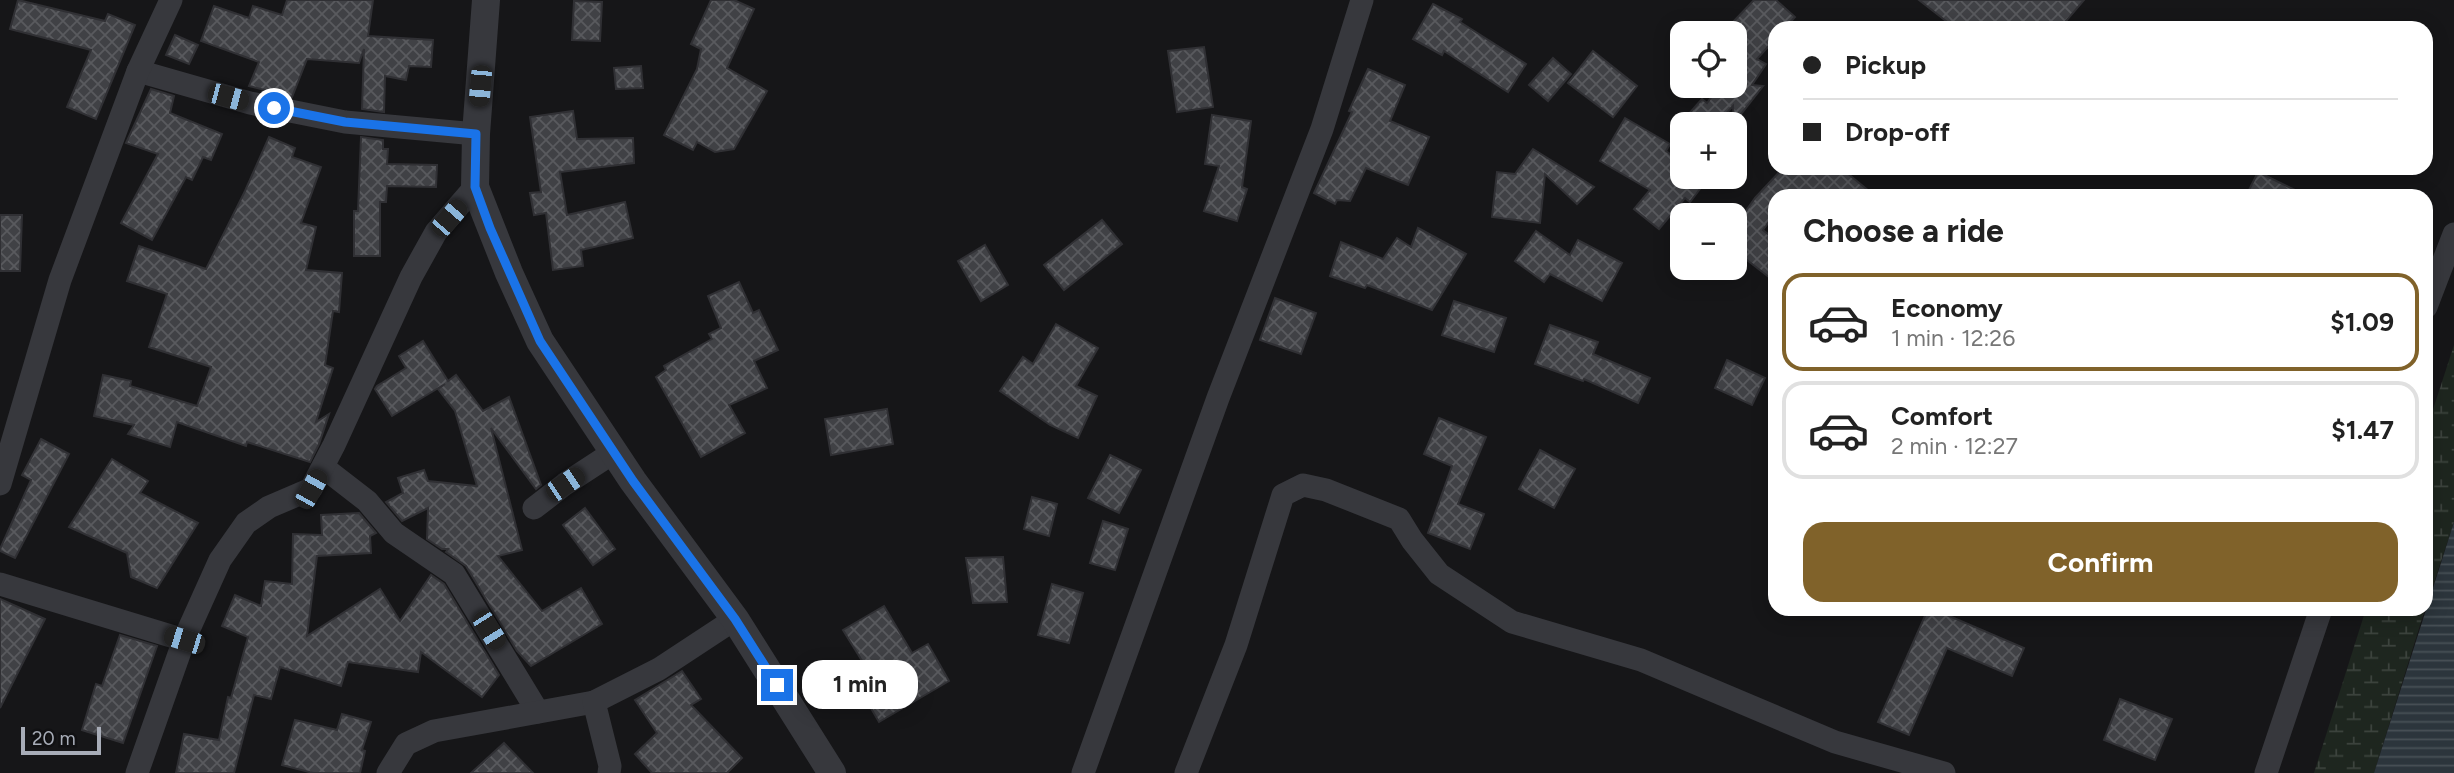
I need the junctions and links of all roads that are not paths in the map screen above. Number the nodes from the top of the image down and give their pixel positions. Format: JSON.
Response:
{"nodes":[{"id":1,"x":171,"y":0,"type":"edge"},
{"id":2,"x":486,"y":0,"type":"edge"},
{"id":3,"x":1362,"y":0,"type":"edge"},
{"id":4,"x":138,"y":71,"type":"junction"},
{"id":5,"x":476,"y":134,"type":"junction"},
{"id":6,"x":475,"y":187,"type":"junction"},
{"id":7,"x":2454,"y":234,"type":"edge"},
{"id":8,"x":2433,"y":289,"type":"edge"},
{"id":9,"x":614,"y":452,"type":"junction"},
{"id":10,"x":323,"y":467,"type":"junction"},
{"id":11,"x":0,"y":484,"type":"edge"},
{"id":12,"x":534,"y":508,"type":"dead end"},
{"id":13,"x":0,"y":584,"type":"edge"},
{"id":14,"x":2319,"y":616,"type":"edge"},
{"id":15,"x":735,"y":619,"type":"junction"},
{"id":16,"x":184,"y":640,"type":"junction"},
{"id":17,"x":594,"y":702,"type":"junction"},
{"id":18,"x":538,"y":712,"type":"junction"},
{"id":19,"x":137,"y":773,"type":"edge"},
{"id":20,"x":388,"y":773,"type":"edge"},
{"id":21,"x":609,"y":773,"type":"edge"},
{"id":22,"x":832,"y":773,"type":"edge"},
{"id":23,"x":1083,"y":773,"type":"edge"},
{"id":24,"x":1186,"y":773,"type":"edge"},
{"id":25,"x":1944,"y":773,"type":"edge"},
{"id":26,"x":2266,"y":773,"type":"edge"}],
"edges":[{"from":1,"to":4,"type":"street"},
{"from":2,"to":5,"type":"street"},
{"from":3,"to":23,"type":"street"},
{"from":4,"to":5,"type":"street"},
{"from":4,"to":11,"type":"street"},
{"from":5,"to":6,"type":"street"},
{"from":6,"to":9,"type":"street"},
{"from":6,"to":10,"type":"street"},
{"from":7,"to":8,"type":"street"},
{"from":9,"to":12,"type":"street"},
{"from":9,"to":15,"type":"street"},
{"from":10,"to":16,"type":"street"},
{"from":10,"to":18,"type":"street"},
{"from":13,"to":16,"type":"street"},
{"from":14,"to":26,"type":"street"},
{"from":15,"to":17,"type":"street"},
{"from":15,"to":22,"type":"street"},
{"from":16,"to":19,"type":"street"},
{"from":17,"to":18,"type":"street"},
{"from":17,"to":21,"type":"street"},
{"from":18,"to":20,"type":"street"},
{"from":24,"to":25,"type":"street"}]}
